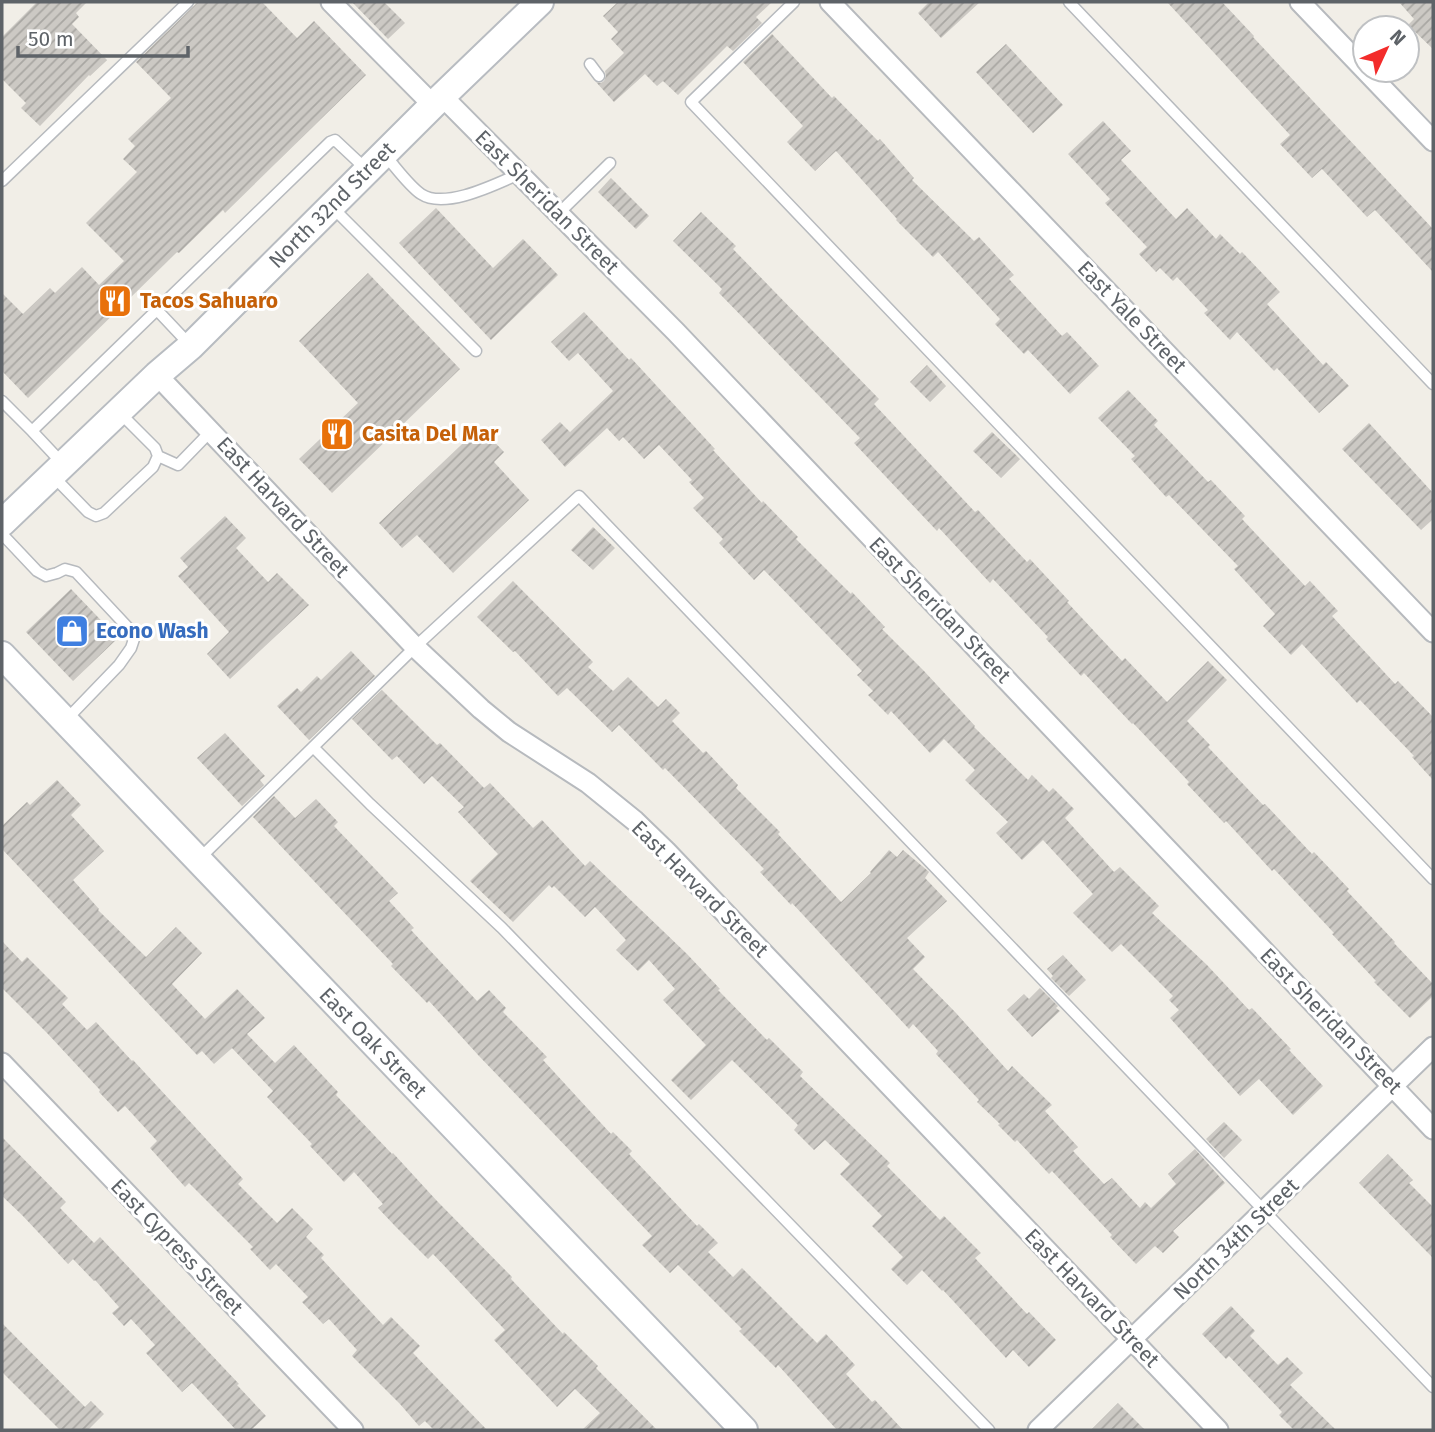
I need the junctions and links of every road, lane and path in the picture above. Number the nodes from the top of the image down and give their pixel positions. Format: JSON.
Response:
{"nodes":[{"id":1,"x":188,"y":2,"type":"edge"},
{"id":2,"x":331,"y":2,"type":"edge"},
{"id":3,"x":794,"y":2,"type":"edge"},
{"id":4,"x":830,"y":2,"type":"edge"},
{"id":5,"x":1069,"y":2,"type":"edge"},
{"id":6,"x":1300,"y":2,"type":"edge"},
{"id":7,"x":533,"y":4,"type":"edge"},
{"id":8,"x":1351,"y":55,"type":"edge"},
{"id":9,"x":590,"y":64,"type":"dead end"},
{"id":10,"x":599,"y":76,"type":"dead end"},
{"id":11,"x":1378,"y":84,"type":"edge"},
{"id":12,"x":437,"y":101,"type":"junction"},
{"id":13,"x":1433,"y":141,"type":"edge"},
{"id":14,"x":376,"y":162,"type":"junction"},
{"id":15,"x":610,"y":163,"type":"dead end"},
{"id":16,"x":519,"y":174,"type":"junction"},
{"id":17,"x":2,"y":181,"type":"edge"},
{"id":18,"x":331,"y":206,"type":"junction"},
{"id":19,"x":558,"y":214,"type":"junction"},
{"id":20,"x":157,"y":310,"type":"junction"},
{"id":21,"x":191,"y":346,"type":"junction"},
{"id":22,"x":476,"y":351,"type":"dead end"},
{"id":23,"x":157,"y":375,"type":"junction"},
{"id":24,"x":1433,"y":384,"type":"edge"},
{"id":25,"x":2,"y":401,"type":"edge"},
{"id":26,"x":118,"y":412,"type":"junction"},
{"id":27,"x":32,"y":431,"type":"junction"},
{"id":28,"x":211,"y":431,"type":"junction"},
{"id":29,"x":158,"y":456,"type":"junction"},
{"id":30,"x":58,"y":470,"type":"junction"},
{"id":31,"x":2,"y":523,"type":"edge"},
{"id":32,"x":2,"y":534,"type":"edge"},
{"id":33,"x":1433,"y":632,"type":"edge"},
{"id":34,"x":415,"y":647,"type":"junction"},
{"id":35,"x":2,"y":655,"type":"edge"},
{"id":36,"x":65,"y":721,"type":"junction"},
{"id":37,"x":313,"y":747,"type":"junction"},
{"id":38,"x":198,"y":860,"type":"junction"},
{"id":39,"x":1433,"y":879,"type":"edge"},
{"id":40,"x":1433,"y":1047,"type":"edge"},
{"id":41,"x":2,"y":1063,"type":"edge"},
{"id":42,"x":1392,"y":1086,"type":"junction"},
{"id":43,"x":1433,"y":1129,"type":"edge"},
{"id":44,"x":1265,"y":1212,"type":"junction"},
{"id":45,"x":1132,"y":1340,"type":"junction"},
{"id":46,"x":1433,"y":1387,"type":"edge"},
{"id":47,"x":353,"y":1430,"type":"edge"},
{"id":48,"x":744,"y":1430,"type":"edge"},
{"id":49,"x":989,"y":1430,"type":"edge"},
{"id":50,"x":1038,"y":1430,"type":"edge"},
{"id":51,"x":1218,"y":1430,"type":"edge"}],
"edges":[{"from":1,"to":17,"type":"lane"},
{"from":2,"to":12,"type":"street","name":"East Sheridan Street"},
{"from":3,"to":39,"type":"lane"},
{"from":4,"to":33,"type":"street","name":"East Yale Street"},
{"from":5,"to":24,"type":"lane"},
{"from":6,"to":8,"type":"street"},
{"from":7,"to":12,"type":"street","name":"North 32nd Street"},
{"from":9,"to":10,"type":"lane"},
{"from":11,"to":13,"type":"street"},
{"from":12,"to":14,"type":"street","name":"North 32nd Street"},
{"from":12,"to":16,"type":"street","name":"East Sheridan Street"},
{"from":14,"to":16,"type":"lane"},
{"from":14,"to":18,"type":"street","name":"North 32nd Street"},
{"from":14,"to":20,"type":"lane"},
{"from":15,"to":19,"type":"lane"},
{"from":16,"to":19,"type":"street","name":"East Sheridan Street"},
{"from":18,"to":21,"type":"street","name":"North 32nd Street"},
{"from":18,"to":22,"type":"lane"},
{"from":19,"to":42,"type":"street","name":"East Sheridan Street"},
{"from":20,"to":21,"type":"lane"},
{"from":20,"to":27,"type":"lane"},
{"from":21,"to":23,"type":"street","name":"North 32nd Street"},
{"from":23,"to":26,"type":"street","name":"North 32nd Street"},
{"from":23,"to":28,"type":"street","name":"East Harvard Street"},
{"from":25,"to":27,"type":"lane"},
{"from":26,"to":29,"type":"lane"},
{"from":26,"to":30,"type":"street","name":"North 32nd Street"},
{"from":27,"to":30,"type":"lane"},
{"from":28,"to":29,"type":"lane"},
{"from":28,"to":34,"type":"street","name":"East Harvard Street"},
{"from":29,"to":30,"type":"lane"},
{"from":30,"to":31,"type":"street","name":"North 32nd Street"},
{"from":32,"to":36,"type":"lane"},
{"from":34,"to":37,"type":"lane"},
{"from":34,"to":44,"type":"lane"},
{"from":34,"to":45,"type":"street","name":"East Harvard Street"},
{"from":35,"to":36,"type":"street","name":"East Oak Street"},
{"from":36,"to":38,"type":"street","name":"East Oak Street"},
{"from":37,"to":38,"type":"lane"},
{"from":37,"to":49,"type":"lane"},
{"from":38,"to":48,"type":"street","name":"East Oak Street"},
{"from":40,"to":42,"type":"street","name":"North 34th Street"},
{"from":41,"to":47,"type":"street","name":"East Cypress Street"},
{"from":42,"to":43,"type":"street","name":"East Sheridan Street"},
{"from":42,"to":44,"type":"street","name":"North 34th Street"},
{"from":44,"to":45,"type":"street","name":"North 34th Street"},
{"from":44,"to":46,"type":"lane"},
{"from":45,"to":50,"type":"street","name":"North 34th Street"},
{"from":45,"to":51,"type":"street","name":"East Harvard Street"}]}
